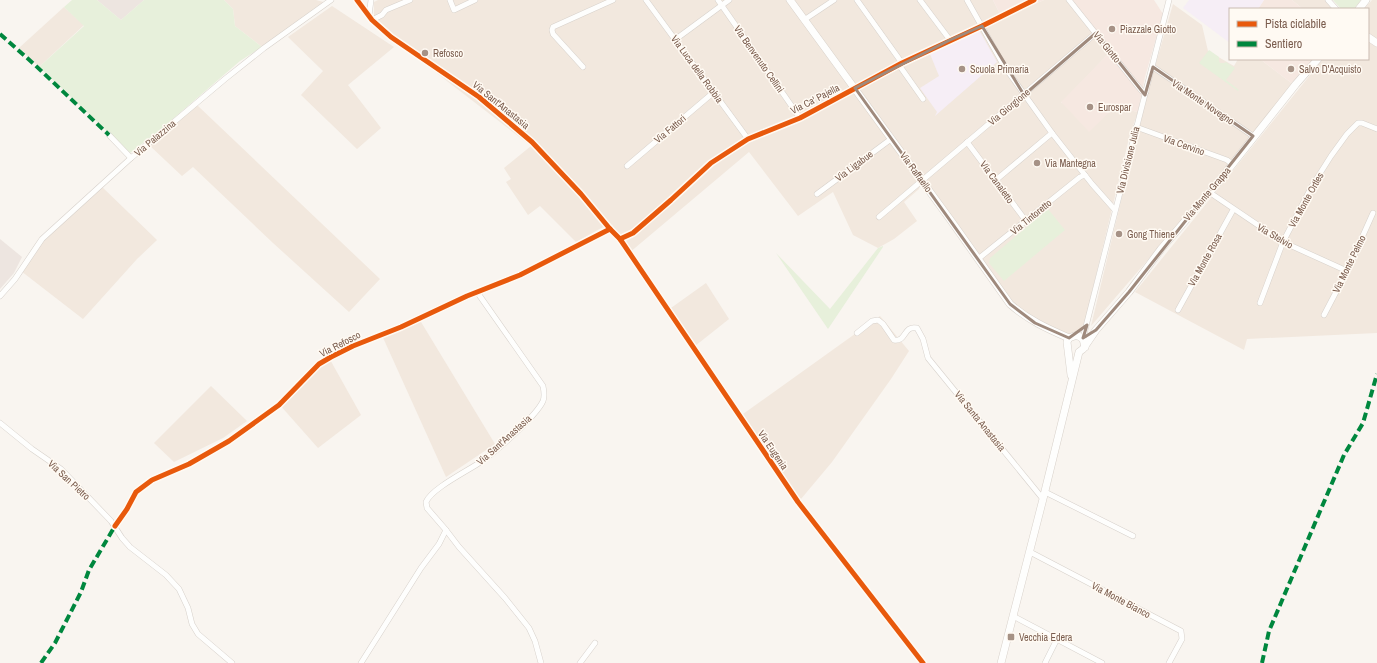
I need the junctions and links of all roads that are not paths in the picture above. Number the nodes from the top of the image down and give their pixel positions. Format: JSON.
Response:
{"nodes":[{"id":1,"x":330,"y":0,"type":"edge"},
{"id":2,"x":357,"y":0,"type":"edge"},
{"id":3,"x":371,"y":0,"type":"edge"},
{"id":4,"x":410,"y":0,"type":"edge"},
{"id":5,"x":450,"y":0,"type":"edge"},
{"id":6,"x":475,"y":0,"type":"edge"},
{"id":7,"x":613,"y":0,"type":"edge"},
{"id":8,"x":646,"y":0,"type":"edge"},
{"id":9,"x":728,"y":0,"type":"edge"},
{"id":10,"x":790,"y":0,"type":"edge"},
{"id":11,"x":834,"y":0,"type":"edge"},
{"id":12,"x":857,"y":0,"type":"edge"},
{"id":13,"x":920,"y":0,"type":"edge"},
{"id":14,"x":967,"y":0,"type":"edge"},
{"id":15,"x":1034,"y":0,"type":"edge"},
{"id":16,"x":1069,"y":0,"type":"edge"},
{"id":17,"x":1169,"y":0,"type":"edge"},
{"id":18,"x":1328,"y":0,"type":"edge"},
{"id":19,"x":1366,"y":0,"type":"edge"},
{"id":20,"x":720,"y":2,"type":"edge"},
{"id":21,"x":1335,"y":8,"type":"edge"},
{"id":22,"x":1360,"y":8,"type":"edge"},
{"id":23,"x":370,"y":18,"type":"junction"},
{"id":24,"x":804,"y":20,"type":"junction"},
{"id":25,"x":982,"y":26,"type":"junction"},
{"id":26,"x":1096,"y":33,"type":"junction"},
{"id":27,"x":676,"y":39,"type":"junction"},
{"id":28,"x":950,"y":40,"type":"junction"},
{"id":29,"x":1317,"y":60,"type":"edge"},
{"id":30,"x":901,"y":64,"type":"junction"},
{"id":31,"x":583,"y":67,"type":"dead end"},
{"id":32,"x":1153,"y":67,"type":"junction"},
{"id":33,"x":855,"y":88,"type":"junction"},
{"id":34,"x":714,"y":92,"type":"junction"},
{"id":35,"x":1146,"y":92,"type":"junction"},
{"id":36,"x":1024,"y":95,"type":"junction"},
{"id":37,"x":923,"y":100,"type":"dead end"},
{"id":38,"x":800,"y":118,"type":"junction"},
{"id":39,"x":1136,"y":127,"type":"junction"},
{"id":40,"x":1377,"y":129,"type":"edge"},
{"id":41,"x":109,"y":134,"type":"dead end"},
{"id":42,"x":1052,"y":134,"type":"junction"},
{"id":43,"x":1253,"y":136,"type":"junction"},
{"id":44,"x":748,"y":139,"type":"junction"},
{"id":45,"x":891,"y":139,"type":"junction"},
{"id":46,"x":967,"y":142,"type":"junction"},
{"id":47,"x":131,"y":158,"type":"junction"},
{"id":48,"x":1232,"y":164,"type":"junction"},
{"id":49,"x":627,"y":166,"type":"dead end"},
{"id":50,"x":1085,"y":175,"type":"junction"},
{"id":51,"x":922,"y":180,"type":"junction"},
{"id":52,"x":996,"y":180,"type":"junction"},
{"id":53,"x":1209,"y":192,"type":"junction"},
{"id":54,"x":817,"y":194,"type":"dead end"},
{"id":55,"x":1115,"y":210,"type":"junction"},
{"id":56,"x":1233,"y":210,"type":"junction"},
{"id":57,"x":1373,"y":213,"type":"dead end"},
{"id":58,"x":880,"y":217,"type":"dead end"},
{"id":59,"x":1026,"y":222,"type":"junction"},
{"id":60,"x":610,"y":229,"type":"junction"},
{"id":61,"x":620,"y":238,"type":"junction"},
{"id":62,"x":1283,"y":242,"type":"junction"},
{"id":63,"x":978,"y":259,"type":"junction"},
{"id":64,"x":1347,"y":271,"type":"junction"},
{"id":65,"x":477,"y":292,"type":"junction"},
{"id":66,"x":0,"y":296,"type":"edge"},
{"id":67,"x":1260,"y":303,"type":"dead end"},
{"id":68,"x":1178,"y":310,"type":"dead end"},
{"id":69,"x":1324,"y":315,"type":"dead end"},
{"id":70,"x":1096,"y":330,"type":"junction"},
{"id":71,"x":856,"y":333,"type":"dead end"},
{"id":72,"x":1073,"y":341,"type":"junction"},
{"id":73,"x":1082,"y":350,"type":"junction"},
{"id":74,"x":1072,"y":383,"type":"junction"},
{"id":75,"x":0,"y":423,"type":"edge"},
{"id":76,"x":1045,"y":492,"type":"junction"},
{"id":77,"x":1044,"y":499,"type":"junction"},
{"id":78,"x":115,"y":526,"type":"junction"},
{"id":79,"x":446,"y":530,"type":"junction"},
{"id":80,"x":1133,"y":536,"type":"dead end"},
{"id":81,"x":1030,"y":552,"type":"junction"},
{"id":82,"x":1013,"y":616,"type":"junction"},
{"id":83,"x":1057,"y":639,"type":"junction"},
{"id":84,"x":595,"y":643,"type":"dead end"},
{"id":85,"x":232,"y":663,"type":"edge"},
{"id":86,"x":362,"y":663,"type":"edge"},
{"id":87,"x":541,"y":663,"type":"edge"},
{"id":88,"x":580,"y":663,"type":"edge"},
{"id":89,"x":923,"y":663,"type":"edge"},
{"id":90,"x":1001,"y":663,"type":"edge"},
{"id":91,"x":1045,"y":663,"type":"edge"},
{"id":92,"x":1102,"y":663,"type":"edge"},
{"id":93,"x":1169,"y":663,"type":"edge"}],
"edges":[{"from":1,"to":47,"type":"street","name":"Via Palazzina"},
{"from":2,"to":23,"type":"street","name":"Via Sant'Anastasia"},
{"from":3,"to":23,"type":"street"},
{"from":4,"to":23,"type":"street"},
{"from":5,"to":6,"type":"street"},
{"from":7,"to":31,"type":"street"},
{"from":8,"to":27,"type":"street","name":"Via Luca della Robbia"},
{"from":9,"to":20,"type":"street"},
{"from":10,"to":24,"type":"main road","name":"Via Raffaello"},
{"from":11,"to":24,"type":"street"},
{"from":12,"to":30,"type":"street"},
{"from":13,"to":28,"type":"street"},
{"from":14,"to":25,"type":"street"},
{"from":15,"to":25,"type":"street","name":"Via Ca' Pajella"},
{"from":16,"to":26,"type":"street","name":"Via Giotto"},
{"from":17,"to":32,"type":"street","name":"Via Divisione Julia"},
{"from":18,"to":21,"type":"street"},
{"from":19,"to":22,"type":"main road"},
{"from":20,"to":27,"type":"street"},
{"from":20,"to":38,"type":"street","name":"Via Benvenuto Cellini"},
{"from":23,"to":60,"type":"street","name":"Via Sant'Anastasia"},
{"from":24,"to":33,"type":"main road","name":"Via Raffaello"},
{"from":25,"to":28,"type":"street","name":"Via Ca' Pajella"},
{"from":25,"to":36,"type":"street"},
{"from":26,"to":35,"type":"street","name":"Via Giotto"},
{"from":26,"to":36,"type":"street","name":"Via Giorgione"},
{"from":27,"to":34,"type":"street","name":"Via Luca della Robbia"},
{"from":28,"to":30,"type":"street","name":"Via Ca' Pajella"},
{"from":29,"to":43,"type":"main road","name":"Via Monte Grappa"},
{"from":30,"to":33,"type":"street","name":"Via Ca' Pajella"},
{"from":30,"to":37,"type":"street"},
{"from":32,"to":35,"type":"street","name":"Via Divisione Julia"},
{"from":32,"to":43,"type":"street","name":"Via Monte Novegno"},
{"from":33,"to":38,"type":"street","name":"Via Ca' Pajella"},
{"from":33,"to":45,"type":"main road","name":"Via Raffaello"},
{"from":34,"to":44,"type":"street","name":"Via Luca della Robbia"},
{"from":34,"to":49,"type":"street","name":"Via Fattori"},
{"from":35,"to":39,"type":"street","name":"Via Divisione Julia"},
{"from":36,"to":42,"type":"street"},
{"from":36,"to":46,"type":"street","name":"Via Giorgione"},
{"from":38,"to":44,"type":"street","name":"Via Ca' Pajella"},
{"from":39,"to":48,"type":"street","name":"Via Cervino"},
{"from":39,"to":55,"type":"street","name":"Via Divisione Julia"},
{"from":40,"to":62,"type":"street","name":"Via Monte Ortles"},
{"from":41,"to":47,"type":"street"},
{"from":42,"to":50,"type":"street"},
{"from":42,"to":52,"type":"street"},
{"from":43,"to":48,"type":"main road","name":"Via Monte Grappa"},
{"from":44,"to":61,"type":"street","name":"Via Ca' Pajella"},
{"from":45,"to":51,"type":"main road","name":"Via Raffaello"},
{"from":45,"to":54,"type":"street","name":"Via Ligabue"},
{"from":46,"to":51,"type":"street","name":"Via Giorgione"},
{"from":46,"to":52,"type":"street","name":"Via Canaletto"},
{"from":47,"to":66,"type":"street","name":"Via Palazzina"},
{"from":48,"to":53,"type":"main road","name":"Via Monte Grappa"},
{"from":50,"to":55,"type":"street"},
{"from":50,"to":59,"type":"street","name":"Via Tintoretto"},
{"from":51,"to":58,"type":"street","name":"Via Giorgione"},
{"from":51,"to":63,"type":"main road","name":"Via Raffaello"},
{"from":52,"to":59,"type":"street","name":"Via Canaletto"},
{"from":53,"to":56,"type":"street","name":"Via Stelvio"},
{"from":53,"to":70,"type":"main road","name":"Via Monte Grappa"},
{"from":55,"to":72,"type":"street","name":"Via Divisione Julia"},
{"from":56,"to":62,"type":"street","name":"Via Stelvio"},
{"from":56,"to":68,"type":"street","name":"Via Monte Rosa"},
{"from":57,"to":64,"type":"street","name":"Via Monte Pelmo"},
{"from":59,"to":63,"type":"street","name":"Via Tintoretto"},
{"from":60,"to":61,"type":"street","name":"Via Sant'Anastasia"},
{"from":60,"to":65,"type":"street","name":"Via Refosco"},
{"from":61,"to":89,"type":"street","name":"Via Eugenia"},
{"from":62,"to":64,"type":"street","name":"Via Stelvio"},
{"from":62,"to":67,"type":"street","name":"Via Monte Ortles"},
{"from":63,"to":72,"type":"main road","name":"Via Raffaello"},
{"from":64,"to":69,"type":"street","name":"Via Monte Pelmo"},
{"from":65,"to":78,"type":"street","name":"Via Refosco"},
{"from":65,"to":79,"type":"street","name":"Via Sant'Anastasia"},
{"from":70,"to":72,"type":"main road","name":"Via Monte Grappa"},
{"from":70,"to":73,"type":"main road","name":"Via Monte Grappa"},
{"from":71,"to":77,"type":"street","name":"Via Santa Anastasia"},
{"from":72,"to":73,"type":"main road"},
{"from":72,"to":73,"type":"main road","name":"Via Raffaello"},
{"from":72,"to":74,"type":"main road"},
{"from":73,"to":74,"type":"main road"},
{"from":74,"to":76,"type":"main road"},
{"from":75,"to":78,"type":"street","name":"Via San Pietro"},
{"from":76,"to":77,"type":"main road"},
{"from":76,"to":80,"type":"street"},
{"from":77,"to":81,"type":"main road"},
{"from":78,"to":85,"type":"street"},
{"from":79,"to":86,"type":"street"},
{"from":79,"to":87,"type":"street","name":"Via Sant'Anastasia"},
{"from":81,"to":82,"type":"main road"},
{"from":81,"to":93,"type":"street","name":"Via Monte Bianco"},
{"from":82,"to":83,"type":"street"},
{"from":82,"to":90,"type":"main road"},
{"from":83,"to":91,"type":"street"},
{"from":83,"to":92,"type":"street"},
{"from":84,"to":88,"type":"street"}]}
